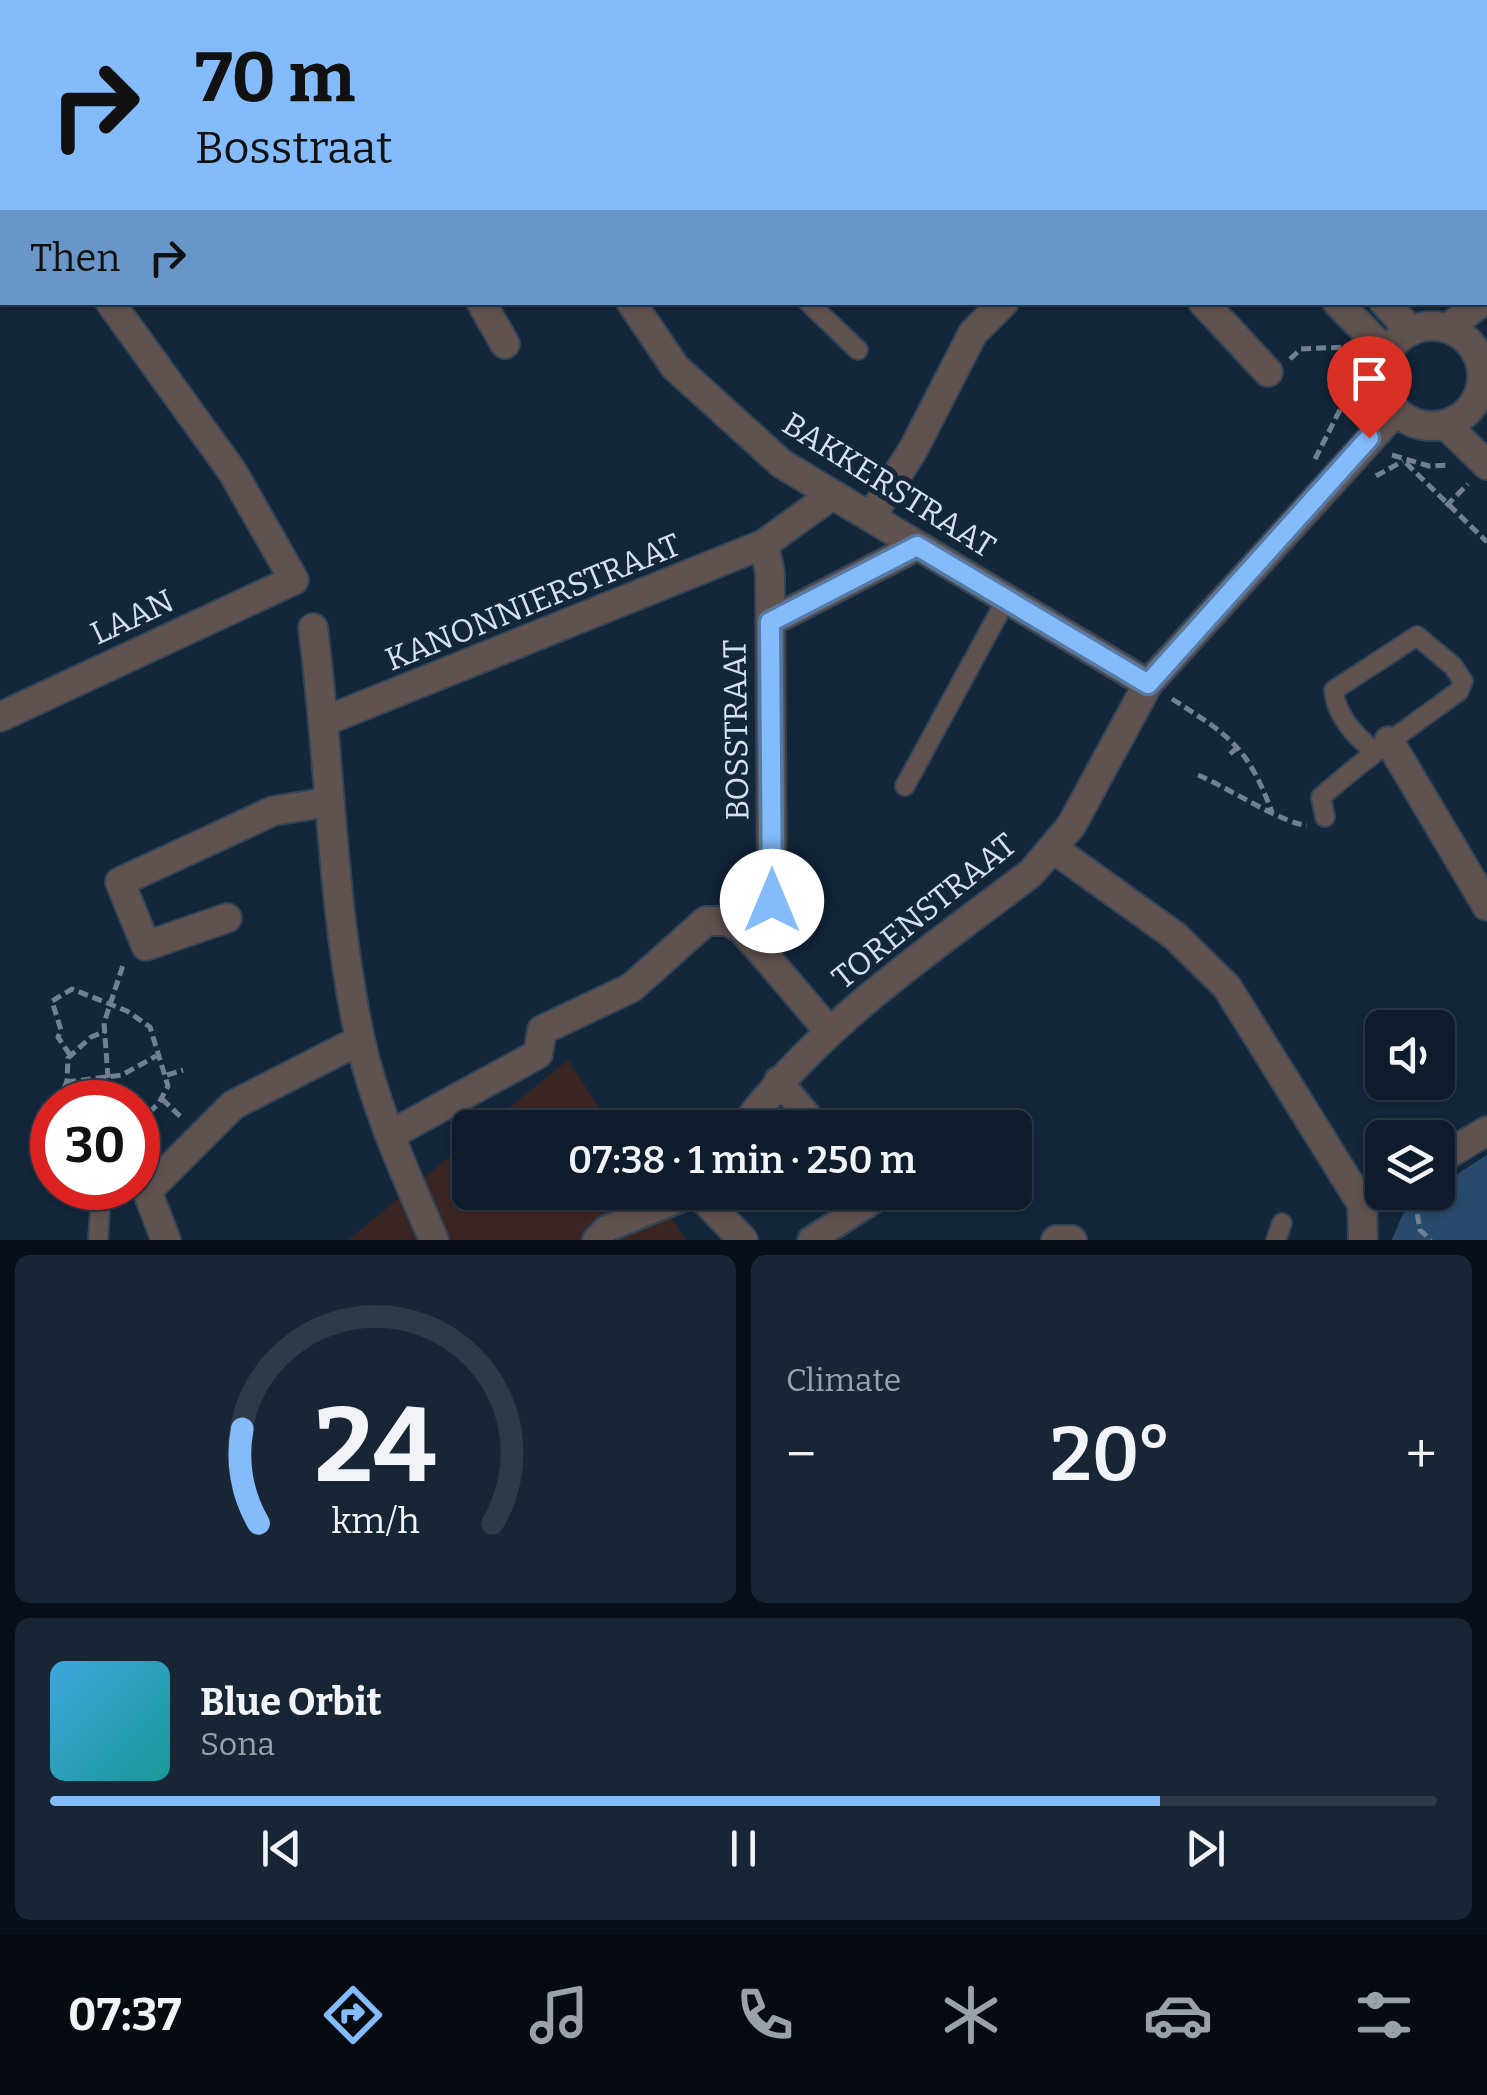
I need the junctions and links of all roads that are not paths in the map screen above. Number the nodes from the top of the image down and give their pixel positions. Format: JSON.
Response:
{"nodes":[{"id":1,"x":112,"y":305,"type":"edge"},
{"id":2,"x":484,"y":305,"type":"edge"},
{"id":3,"x":632,"y":305,"type":"edge"},
{"id":4,"x":811,"y":305,"type":"edge"},
{"id":5,"x":1001,"y":305,"type":"edge"},
{"id":6,"x":1205,"y":305,"type":"edge"},
{"id":7,"x":1340,"y":305,"type":"edge"},
{"id":8,"x":1387,"y":305,"type":"edge"},
{"id":9,"x":1478,"y":305,"type":"edge"},
{"id":10,"x":1448,"y":328,"type":"junction"},
{"id":11,"x":1411,"y":330,"type":"junction"},
{"id":12,"x":505,"y":344,"type":"dead end"},
{"id":13,"x":858,"y":350,"type":"dead end"},
{"id":14,"x":1387,"y":353,"type":"junction"},
{"id":15,"x":1484,"y":361,"type":"edge"},
{"id":16,"x":1268,"y":372,"type":"road end"},
{"id":17,"x":1482,"y":407,"type":"edge"},
{"id":18,"x":1396,"y":411,"type":"junction"},
{"id":19,"x":1446,"y":425,"type":"junction"},
{"id":20,"x":1487,"y":465,"type":"edge"},
{"id":21,"x":832,"y":495,"type":"junction"},
{"id":22,"x":870,"y":518,"type":"junction"},
{"id":23,"x":764,"y":544,"type":"junction"},
{"id":24,"x":917,"y":546,"type":"junction"},
{"id":25,"x":1006,"y":600,"type":"junction"},
{"id":26,"x":770,"y":622,"type":"junction"},
{"id":27,"x":312,"y":628,"type":"dead end"},
{"id":28,"x":1148,"y":684,"type":"junction"},
{"id":29,"x":0,"y":717,"type":"edge"},
{"id":30,"x":325,"y":721,"type":"junction"},
{"id":31,"x":1381,"y":745,"type":"junction"},
{"id":32,"x":906,"y":786,"type":"dead end"},
{"id":33,"x":328,"y":802,"type":"junction"},
{"id":34,"x":1325,"y":817,"type":"road end"},
{"id":35,"x":1054,"y":849,"type":"junction"},
{"id":36,"x":1487,"y":906,"type":"edge"},
{"id":37,"x":226,"y":918,"type":"dead end"},
{"id":38,"x":742,"y":929,"type":"junction"},
{"id":39,"x":829,"y":1032,"type":"junction"},
{"id":40,"x":360,"y":1040,"type":"junction"},
{"id":41,"x":778,"y":1080,"type":"junction"},
{"id":42,"x":756,"y":1110,"type":"edge"},
{"id":43,"x":803,"y":1110,"type":"edge"},
{"id":44,"x":1487,"y":1132,"type":"edge"},
{"id":45,"x":390,"y":1134,"type":"junction"},
{"id":46,"x":1455,"y":1150,"type":"edge"},
{"id":47,"x":160,"y":1172,"type":"edge"},
{"id":48,"x":1365,"y":1188,"type":"edge"},
{"id":49,"x":100,"y":1210,"type":"edge"},
{"id":50,"x":152,"y":1210,"type":"edge"},
{"id":51,"x":653,"y":1210,"type":"edge"},
{"id":52,"x":715,"y":1210,"type":"edge"},
{"id":53,"x":858,"y":1210,"type":"edge"},
{"id":54,"x":1369,"y":1210,"type":"edge"},
{"id":55,"x":98,"y":1240,"type":"edge"},
{"id":56,"x":166,"y":1240,"type":"edge"},
{"id":57,"x":434,"y":1240,"type":"edge"},
{"id":58,"x":596,"y":1240,"type":"edge"},
{"id":59,"x":744,"y":1240,"type":"edge"},
{"id":60,"x":811,"y":1240,"type":"edge"},
{"id":61,"x":1056,"y":1240,"type":"edge"},
{"id":62,"x":1072,"y":1240,"type":"edge"},
{"id":63,"x":1363,"y":1240,"type":"edge"}],
"edges":[{"from":1,"to":29,"type":"street","name":"LAAN"},
{"from":2,"to":12,"type":"street"},
{"from":3,"to":21,"type":"street","name":"BAKKERSTRAAT"},
{"from":4,"to":13,"type":"lane"},
{"from":5,"to":22,"type":"street"},
{"from":6,"to":16,"type":"street"},
{"from":7,"to":14,"type":"street"},
{"from":8,"to":11,"type":"street"},
{"from":9,"to":10,"type":"street"},
{"from":10,"to":11,"type":"street"},
{"from":10,"to":15,"type":"street"},
{"from":11,"to":14,"type":"street"},
{"from":14,"to":18,"type":"street"},
{"from":15,"to":17,"type":"street"},
{"from":17,"to":19,"type":"street"},
{"from":18,"to":19,"type":"street"},
{"from":18,"to":28,"type":"street","name":"TORENSTRAAT"},
{"from":19,"to":20,"type":"street"},
{"from":21,"to":22,"type":"street","name":"BAKKERSTRAAT"},
{"from":21,"to":23,"type":"street"},
{"from":22,"to":24,"type":"street","name":"BAKKERSTRAAT"},
{"from":23,"to":26,"type":"street","name":"BOSSTRAAT"},
{"from":23,"to":30,"type":"street","name":"KANONNIERSTRAAT"},
{"from":24,"to":25,"type":"street","name":"BAKKERSTRAAT"},
{"from":24,"to":26,"type":"street","name":"BOSSTRAAT"},
{"from":25,"to":28,"type":"street","name":"BAKKERSTRAAT"},
{"from":25,"to":32,"type":"lane"},
{"from":26,"to":38,"type":"street","name":"BOSSTRAAT"},
{"from":27,"to":30,"type":"street"},
{"from":28,"to":35,"type":"street","name":"TORENSTRAAT"},
{"from":30,"to":33,"type":"street"},
{"from":31,"to":31,"type":"lane"},
{"from":31,"to":34,"type":"lane"},
{"from":31,"to":36,"type":"street"},
{"from":33,"to":37,"type":"street"},
{"from":33,"to":40,"type":"street"},
{"from":35,"to":39,"type":"street","name":"TORENSTRAAT"},
{"from":35,"to":48,"type":"street"},
{"from":38,"to":39,"type":"street"},
{"from":38,"to":45,"type":"street"},
{"from":39,"to":41,"type":"street","name":"TORENSTRAAT"},
{"from":40,"to":45,"type":"street"},
{"from":40,"to":47,"type":"street"},
{"from":41,"to":42,"type":"street","name":"TORENSTRAAT"},
{"from":41,"to":43,"type":"street"},
{"from":44,"to":46,"type":"street"},
{"from":45,"to":57,"type":"street"},
{"from":49,"to":55,"type":"lane"},
{"from":50,"to":56,"type":"street"},
{"from":51,"to":58,"type":"street"},
{"from":52,"to":59,"type":"street"},
{"from":53,"to":60,"type":"street"},
{"from":54,"to":63,"type":"street"},
{"from":61,"to":62,"type":"street"}]}
